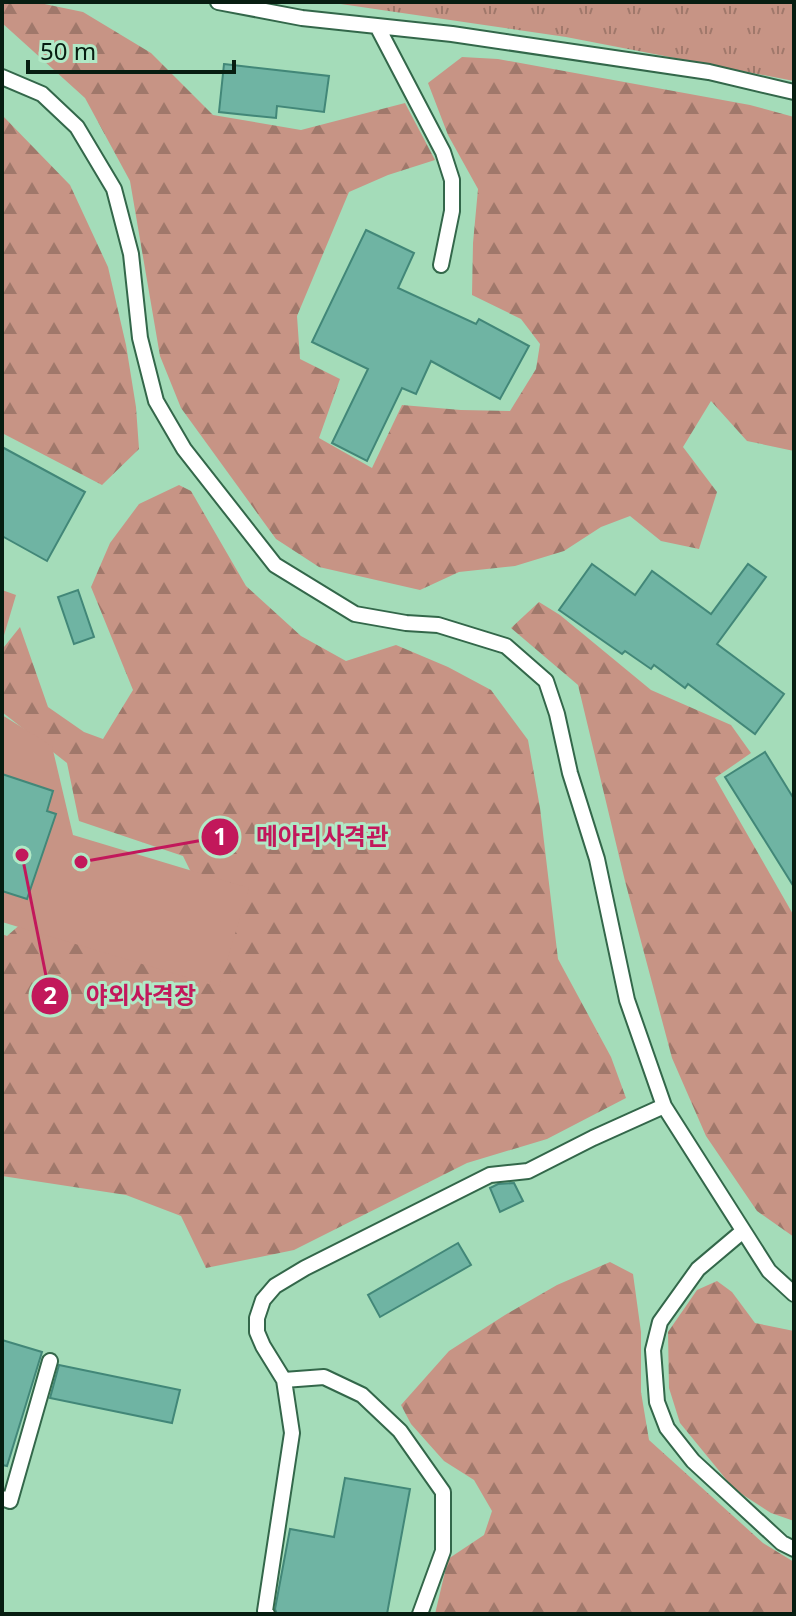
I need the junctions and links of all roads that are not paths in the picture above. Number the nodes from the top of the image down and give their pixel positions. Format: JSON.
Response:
{"nodes":[{"id":1,"x":218,"y":2,"type":"edge"},
{"id":2,"x":377,"y":26,"type":"junction"},
{"id":3,"x":2,"y":77,"type":"edge"},
{"id":4,"x":794,"y":92,"type":"edge"},
{"id":5,"x":441,"y":265,"type":"dead end"},
{"id":6,"x":664,"y":1106,"type":"junction"},
{"id":7,"x":743,"y":1231,"type":"junction"},
{"id":8,"x":794,"y":1294,"type":"edge"},
{"id":9,"x":50,"y":1361,"type":"dead end"},
{"id":10,"x":284,"y":1380,"type":"junction"},
{"id":11,"x":2,"y":1498,"type":"edge"},
{"id":12,"x":794,"y":1549,"type":"edge"},
{"id":13,"x":267,"y":1614,"type":"edge"},
{"id":14,"x":420,"y":1614,"type":"edge"}],
"edges":[{"from":1,"to":2,"type":"lane"},
{"from":2,"to":4,"type":"lane"},
{"from":2,"to":5,"type":"lane"},
{"from":3,"to":6,"type":"lane"},
{"from":6,"to":7,"type":"lane"},
{"from":6,"to":10,"type":"lane"},
{"from":7,"to":8,"type":"lane"},
{"from":7,"to":12,"type":"lane"},
{"from":9,"to":11,"type":"lane"},
{"from":10,"to":13,"type":"lane"},
{"from":10,"to":14,"type":"lane"}]}
